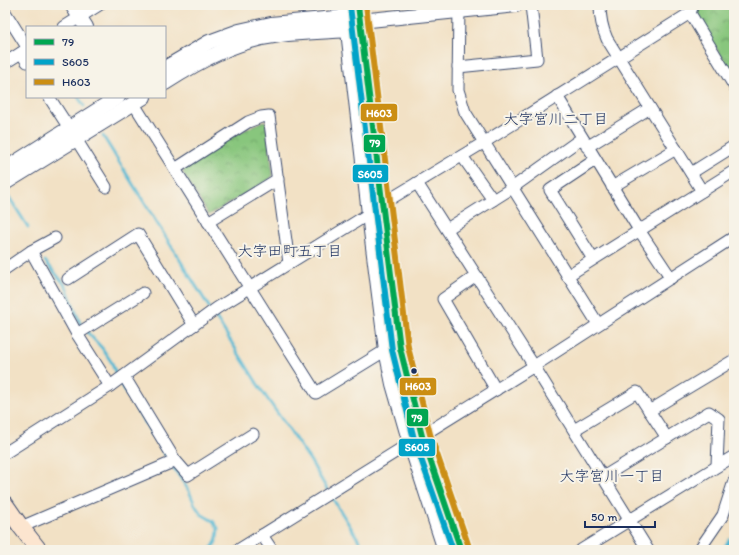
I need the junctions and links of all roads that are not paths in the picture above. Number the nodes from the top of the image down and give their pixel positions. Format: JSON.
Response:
{"nodes":[{"id":1,"x":72,"y":5,"type":"edge"},
{"id":2,"x":99,"y":5,"type":"edge"},
{"id":3,"x":358,"y":5,"type":"edge"},
{"id":4,"x":516,"y":5,"type":"edge"},
{"id":5,"x":531,"y":5,"type":"edge"},
{"id":6,"x":600,"y":5,"type":"edge"},
{"id":7,"x":459,"y":8,"type":"edge"},
{"id":8,"x":692,"y":9,"type":"edge"},
{"id":9,"x":5,"y":12,"type":"edge"},
{"id":10,"x":346,"y":18,"type":"edge"},
{"id":11,"x":83,"y":22,"type":"edge"},
{"id":12,"x":360,"y":22,"type":"junction"},
{"id":13,"x":68,"y":26,"type":"edge"},
{"id":14,"x":25,"y":53,"type":"edge"},
{"id":15,"x":618,"y":59,"type":"junction"},
{"id":16,"x":5,"y":63,"type":"edge"},
{"id":17,"x":166,"y":67,"type":"edge"},
{"id":18,"x":458,"y":67,"type":"junction"},
{"id":19,"x":166,"y":83,"type":"edge"},
{"id":20,"x":734,"y":86,"type":"edge"},
{"id":21,"x":557,"y":96,"type":"junction"},
{"id":22,"x":50,"y":98,"type":"edge"},
{"id":23,"x":117,"y":98,"type":"edge"},
{"id":24,"x":136,"y":99,"type":"edge"},
{"id":25,"x":650,"y":108,"type":"junction"},
{"id":26,"x":72,"y":134,"type":"junction"},
{"id":27,"x":483,"y":143,"type":"junction"},
{"id":28,"x":585,"y":143,"type":"junction"},
{"id":29,"x":734,"y":146,"type":"edge"},
{"id":30,"x":676,"y":149,"type":"junction"},
{"id":31,"x":462,"y":156,"type":"junction"},
{"id":32,"x":596,"y":160,"type":"junction"},
{"id":33,"x":5,"y":169,"type":"edge"},
{"id":34,"x":175,"y":170,"type":"junction"},
{"id":35,"x":734,"y":171,"type":"edge"},
{"id":36,"x":691,"y":173,"type":"junction"},
{"id":37,"x":278,"y":179,"type":"junction"},
{"id":38,"x":5,"y":183,"type":"edge"},
{"id":39,"x":417,"y":183,"type":"junction"},
{"id":40,"x":106,"y":187,"type":"dead end"},
{"id":41,"x":612,"y":187,"type":"junction"},
{"id":42,"x":512,"y":188,"type":"junction"},
{"id":43,"x":702,"y":191,"type":"junction"},
{"id":44,"x":493,"y":200,"type":"junction"},
{"id":45,"x":382,"y":204,"type":"junction"},
{"id":46,"x":369,"y":214,"type":"junction"},
{"id":47,"x":208,"y":222,"type":"junction"},
{"id":48,"x":447,"y":230,"type":"junction"},
{"id":49,"x":639,"y":230,"type":"junction"},
{"id":50,"x":734,"y":237,"type":"edge"},
{"id":51,"x":56,"y":238,"type":"dead end"},
{"id":52,"x":31,"y":252,"type":"junction"},
{"id":53,"x":593,"y":259,"type":"junction"},
{"id":54,"x":289,"y":263,"type":"junction"},
{"id":55,"x":5,"y":269,"type":"edge"},
{"id":56,"x":476,"y":276,"type":"junction"},
{"id":57,"x":567,"y":276,"type":"junction"},
{"id":58,"x":671,"y":278,"type":"junction"},
{"id":59,"x":68,"y":279,"type":"dead end"},
{"id":60,"x":249,"y":288,"type":"junction"},
{"id":61,"x":143,"y":293,"type":"dead end"},
{"id":62,"x":598,"y":324,"type":"junction"},
{"id":63,"x":194,"y":326,"type":"junction"},
{"id":64,"x":77,"y":334,"type":"junction"},
{"id":65,"x":386,"y":350,"type":"junction"},
{"id":66,"x":734,"y":360,"type":"edge"},
{"id":67,"x":534,"y":366,"type":"junction"},
{"id":68,"x":118,"y":380,"type":"junction"},
{"id":69,"x":496,"y":390,"type":"junction"},
{"id":70,"x":649,"y":411,"type":"junction"},
{"id":71,"x":574,"y":430,"type":"junction"},
{"id":72,"x":253,"y":434,"type":"dead end"},
{"id":73,"x":668,"y":438,"type":"junction"},
{"id":74,"x":416,"y":440,"type":"junction"},
{"id":75,"x":5,"y":453,"type":"edge"},
{"id":76,"x":734,"y":456,"type":"edge"},
{"id":77,"x":171,"y":462,"type":"junction"},
{"id":78,"x":717,"y":465,"type":"junction"},
{"id":79,"x":603,"y":477,"type":"junction"},
{"id":80,"x":734,"y":481,"type":"edge"},
{"id":81,"x":5,"y":504,"type":"edge"},
{"id":82,"x":630,"y":520,"type":"junction"},
{"id":83,"x":21,"y":527,"type":"junction"},
{"id":84,"x":262,"y":535,"type":"junction"},
{"id":85,"x":40,"y":550,"type":"edge"},
{"id":86,"x":238,"y":550,"type":"edge"},
{"id":87,"x":272,"y":550,"type":"edge"},
{"id":88,"x":445,"y":550,"type":"edge"},
{"id":89,"x":461,"y":550,"type":"edge"},
{"id":90,"x":581,"y":550,"type":"edge"},
{"id":91,"x":648,"y":550,"type":"edge"},
{"id":92,"x":699,"y":550,"type":"edge"}],
"edges":[{"from":1,"to":11,"type":"street"},
{"from":2,"to":11,"type":"street"},
{"from":3,"to":12,"type":"street"},
{"from":4,"to":7,"type":"street"},
{"from":5,"to":18,"type":"street"},
{"from":6,"to":15,"type":"street"},
{"from":7,"to":12,"type":"street"},
{"from":7,"to":18,"type":"street"},
{"from":8,"to":15,"type":"street"},
{"from":8,"to":20,"type":"street"},
{"from":9,"to":14,"type":"street"},
{"from":10,"to":12,"type":"street"},
{"from":10,"to":17,"type":"street"},
{"from":10,"to":19,"type":"street"},
{"from":10,"to":46,"type":"street"},
{"from":11,"to":13,"type":"street"},
{"from":12,"to":45,"type":"street"},
{"from":14,"to":16,"type":"street"},
{"from":15,"to":21,"type":"street"},
{"from":15,"to":25,"type":"street"},
{"from":18,"to":27,"type":"street"},
{"from":21,"to":27,"type":"street"},
{"from":21,"to":28,"type":"street"},
{"from":22,"to":26,"type":"street"},
{"from":23,"to":26,"type":"street"},
{"from":24,"to":26,"type":"street"},
{"from":24,"to":34,"type":"street"},
{"from":25,"to":28,"type":"street"},
{"from":25,"to":30,"type":"street"},
{"from":26,"to":33,"type":"street"},
{"from":26,"to":38,"type":"street"},
{"from":26,"to":40,"type":"street"},
{"from":27,"to":31,"type":"street"},
{"from":27,"to":42,"type":"street"},
{"from":28,"to":32,"type":"street"},
{"from":28,"to":42,"type":"street"},
{"from":29,"to":36,"type":"street"},
{"from":30,"to":36,"type":"street"},
{"from":30,"to":41,"type":"street"},
{"from":31,"to":39,"type":"street"},
{"from":31,"to":44,"type":"street"},
{"from":32,"to":41,"type":"street"},
{"from":32,"to":53,"type":"street"},
{"from":34,"to":37,"type":"street"},
{"from":34,"to":47,"type":"street"},
{"from":35,"to":43,"type":"street"},
{"from":36,"to":43,"type":"street"},
{"from":37,"to":47,"type":"street"},
{"from":37,"to":54,"type":"street"},
{"from":39,"to":45,"type":"street"},
{"from":39,"to":48,"type":"street"},
{"from":41,"to":49,"type":"street"},
{"from":42,"to":44,"type":"street"},
{"from":42,"to":57,"type":"street"},
{"from":43,"to":49,"type":"street"},
{"from":44,"to":48,"type":"street"},
{"from":45,"to":46,"type":"street"},
{"from":45,"to":74,"type":"street"},
{"from":46,"to":54,"type":"street"},
{"from":46,"to":65,"type":"street"},
{"from":47,"to":60,"type":"street"},
{"from":48,"to":56,"type":"street"},
{"from":49,"to":53,"type":"street"},
{"from":49,"to":58,"type":"street"},
{"from":50,"to":58,"type":"street"},
{"from":51,"to":52,"type":"street"},
{"from":52,"to":55,"type":"street"},
{"from":52,"to":64,"type":"street"},
{"from":53,"to":57,"type":"street"},
{"from":54,"to":60,"type":"street"},
{"from":56,"to":67,"type":"street"},
{"from":56,"to":69,"type":"street"},
{"from":57,"to":62,"type":"street"},
{"from":58,"to":62,"type":"street"},
{"from":59,"to":63,"type":"street"},
{"from":60,"to":63,"type":"street"},
{"from":60,"to":65,"type":"street"},
{"from":61,"to":64,"type":"street"},
{"from":62,"to":67,"type":"street"},
{"from":63,"to":68,"type":"street"},
{"from":64,"to":68,"type":"street"},
{"from":65,"to":74,"type":"street"},
{"from":66,"to":70,"type":"street"},
{"from":67,"to":69,"type":"street"},
{"from":67,"to":71,"type":"street"},
{"from":68,"to":75,"type":"street"},
{"from":68,"to":77,"type":"street"},
{"from":69,"to":74,"type":"street"},
{"from":70,"to":71,"type":"street"},
{"from":70,"to":73,"type":"street"},
{"from":71,"to":79,"type":"street"},
{"from":72,"to":77,"type":"street"},
{"from":73,"to":78,"type":"street"},
{"from":73,"to":79,"type":"street"},
{"from":74,"to":84,"type":"street"},
{"from":74,"to":88,"type":"street"},
{"from":74,"to":89,"type":"street"},
{"from":76,"to":78,"type":"street"},
{"from":77,"to":83,"type":"street"},
{"from":78,"to":82,"type":"street"},
{"from":79,"to":82,"type":"street"},
{"from":80,"to":92,"type":"street"},
{"from":81,"to":83,"type":"main road"},
{"from":82,"to":90,"type":"street"},
{"from":82,"to":91,"type":"street"},
{"from":83,"to":85,"type":"main road"},
{"from":84,"to":86,"type":"street"},
{"from":84,"to":87,"type":"street"}]}
